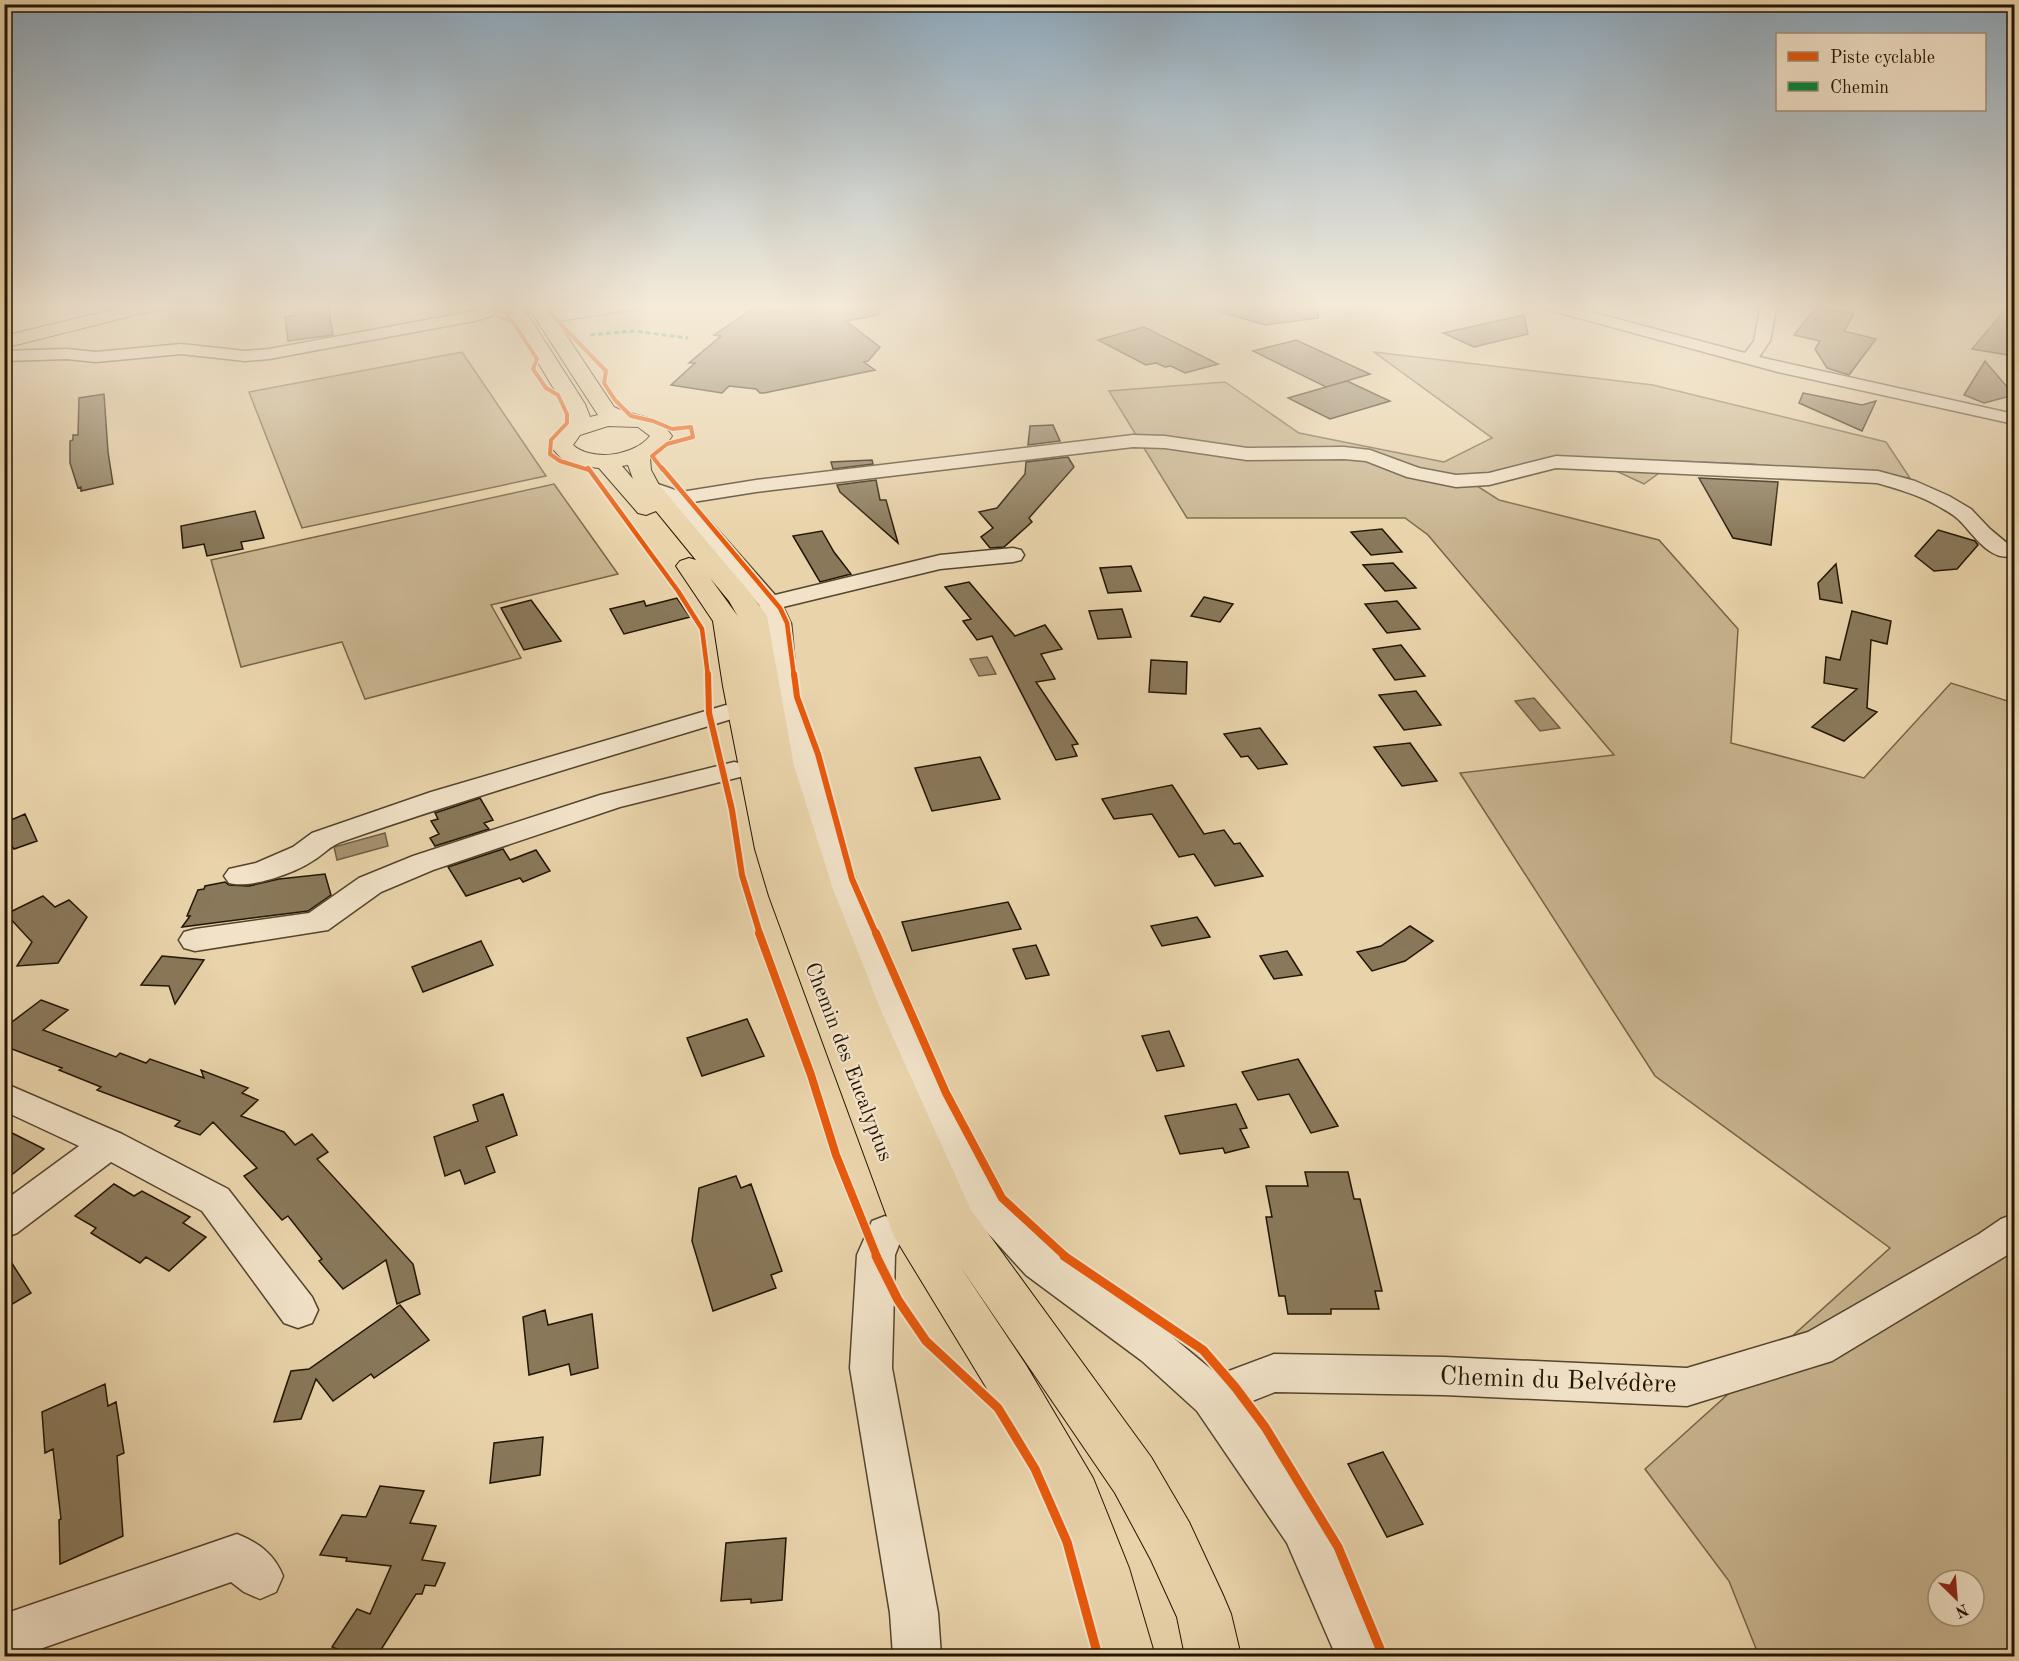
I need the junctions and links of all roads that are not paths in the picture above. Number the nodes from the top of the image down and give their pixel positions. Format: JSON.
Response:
{"nodes":[{"id":1,"x":563,"y":382,"type":"edge"},
{"id":2,"x":583,"y":382,"type":"edge"},
{"id":3,"x":1837,"y":382,"type":"edge"},
{"id":4,"x":2014,"y":419,"type":"edge"},
{"id":5,"x":629,"y":458,"type":"junction"},
{"id":6,"x":2005,"y":551,"type":"dead end"},
{"id":7,"x":1013,"y":555,"type":"dead end"},
{"id":8,"x":770,"y":603,"type":"junction"},
{"id":9,"x":726,"y":713,"type":"dead end"},
{"id":10,"x":734,"y":770,"type":"dead end"},
{"id":11,"x":239,"y":876,"type":"dead end"},
{"id":12,"x":195,"y":940,"type":"dead end"},
{"id":13,"x":4,"y":1096,"type":"edge"},
{"id":14,"x":109,"y":1144,"type":"junction"},
{"id":15,"x":4,"y":1222,"type":"edge"},
{"id":16,"x":2014,"y":1230,"type":"edge"},
{"id":17,"x":885,"y":1232,"type":"dead end"},
{"id":18,"x":298,"y":1310,"type":"dead end"},
{"id":19,"x":1212,"y":1397,"type":"junction"},
{"id":20,"x":260,"y":1576,"type":"dead end"},
{"id":21,"x":4,"y":1638,"type":"edge"},
{"id":22,"x":917,"y":1656,"type":"edge"},
{"id":23,"x":1127,"y":1656,"type":"edge"},
{"id":24,"x":1213,"y":1656,"type":"edge"},
{"id":25,"x":1360,"y":1656,"type":"edge"}],
"edges":[{"from":1,"to":5,"type":"main road","name":"Chemin des Eucalyptus"},
{"from":2,"to":5,"type":"main road","name":"Chemin des Eucalyptus"},
{"from":3,"to":4,"type":"street"},
{"from":5,"to":6,"type":"street"},
{"from":5,"to":8,"type":"street","name":"Chemin des Eucalyptus"},
{"from":5,"to":23,"type":"main road","name":"Chemin des Eucalyptus"},
{"from":5,"to":24,"type":"main road","name":"Chemin des Eucalyptus"},
{"from":7,"to":8,"type":"street"},
{"from":8,"to":19,"type":"street","name":"Chemin des Eucalyptus"},
{"from":9,"to":11,"type":"street"},
{"from":10,"to":12,"type":"street"},
{"from":13,"to":14,"type":"street"},
{"from":14,"to":15,"type":"street"},
{"from":14,"to":18,"type":"street"},
{"from":16,"to":19,"type":"street","name":"Chemin du Belvédère"},
{"from":17,"to":22,"type":"street"},
{"from":19,"to":25,"type":"street","name":"Chemin des Eucalyptus"},
{"from":20,"to":21,"type":"street"}]}
